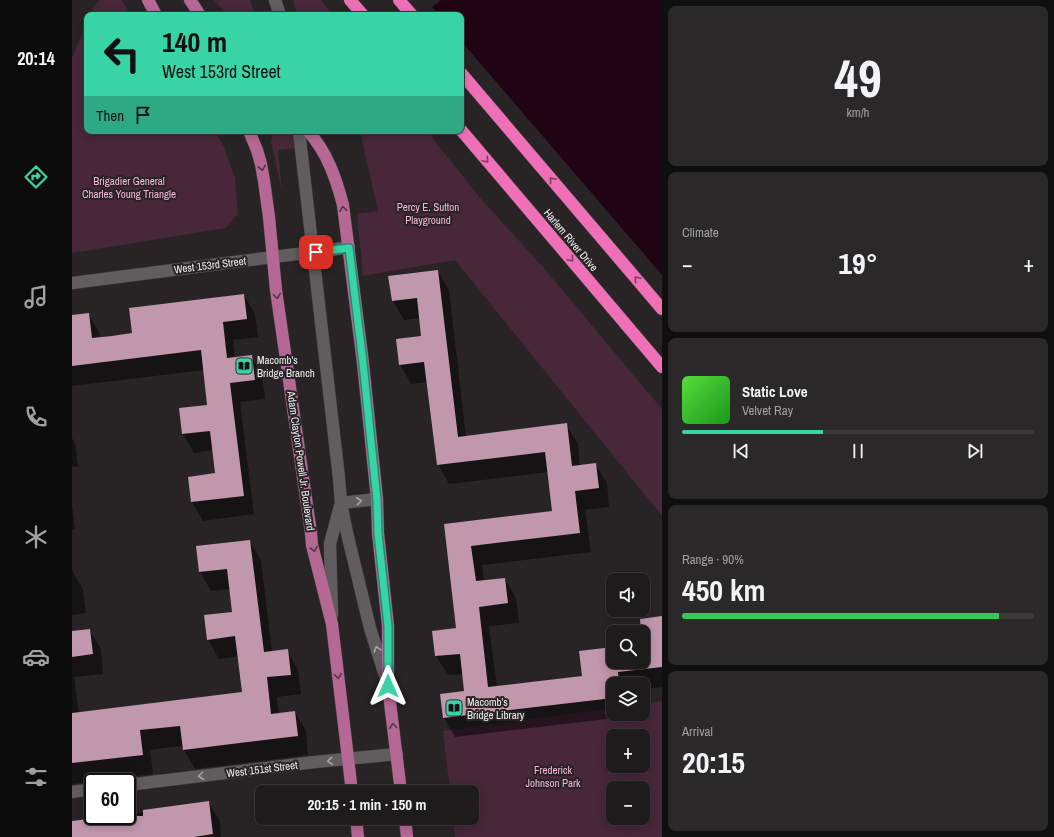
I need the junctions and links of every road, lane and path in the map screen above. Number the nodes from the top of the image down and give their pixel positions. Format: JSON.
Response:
{"nodes":[{"id":1,"x":148,"y":0,"type":"edge"},
{"id":2,"x":190,"y":0,"type":"edge"},
{"id":3,"x":275,"y":0,"type":"edge"},
{"id":4,"x":350,"y":0,"type":"edge"},
{"id":5,"x":399,"y":0,"type":"edge"},
{"id":6,"x":154,"y":12,"type":"edge"},
{"id":7,"x":198,"y":12,"type":"edge"},
{"id":8,"x":279,"y":12,"type":"edge"},
{"id":9,"x":360,"y":12,"type":"edge"},
{"id":10,"x":409,"y":12,"type":"edge"},
{"id":11,"x":464,"y":77,"type":"edge"},
{"id":12,"x":250,"y":134,"type":"edge"},
{"id":13,"x":299,"y":134,"type":"edge"},
{"id":14,"x":464,"y":134,"type":"edge"},
{"id":15,"x":312,"y":135,"type":"edge"},
{"id":16,"x":349,"y":248,"type":"junction"},
{"id":17,"x":273,"y":257,"type":"junction"},
{"id":18,"x":72,"y":283,"type":"edge"},
{"id":19,"x":662,"y":309,"type":"edge"},
{"id":20,"x":662,"y":367,"type":"edge"},
{"id":21,"x":377,"y":500,"type":"junction"},
{"id":22,"x":341,"y":503,"type":"junction"},
{"id":23,"x":332,"y":624,"type":"junction"},
{"id":24,"x":388,"y":686,"type":"junction"},
{"id":25,"x":397,"y":754,"type":"junction"},
{"id":26,"x":348,"y":759,"type":"junction"},
{"id":27,"x":136,"y":784,"type":"edge"},
{"id":28,"x":351,"y":785,"type":"edge"},
{"id":29,"x":400,"y":785,"type":"edge"},
{"id":30,"x":84,"y":790,"type":"edge"},
{"id":31,"x":72,"y":792,"type":"edge"},
{"id":32,"x":357,"y":825,"type":"edge"},
{"id":33,"x":406,"y":825,"type":"edge"},
{"id":34,"x":358,"y":837,"type":"edge"},
{"id":35,"x":407,"y":837,"type":"edge"}],
"edges":[{"from":1,"to":6,"type":"main road"},
{"from":2,"to":7,"type":"main road"},
{"from":3,"to":8,"type":"street"},
{"from":4,"to":9,"type":"highway"},
{"from":5,"to":10,"type":"highway"},
{"from":19,"to":11,"type":"highway","one_way":true},
{"from":12,"to":17,"type":"main road","name":"Adam Clayton Powell Jr. Boulevard","one_way":true},
{"from":13,"to":22,"type":"street","name":"Adam Clayton Powell Jr. Boulevard"},
{"from":14,"to":20,"type":"highway","name":"Harlem River Drive","one_way":true},
{"from":16,"to":15,"type":"main road","name":"Adam Clayton Powell Jr. Boulevard","one_way":true},
{"from":16,"to":17,"type":"street","name":"West 153rd Street","bridge":true},
{"from":16,"to":21,"type":"main road","name":"Adam Clayton Powell Jr. Boulevard"},
{"from":17,"to":18,"type":"street","name":"West 153rd Street"},
{"from":17,"to":23,"type":"main road","name":"Adam Clayton Powell Jr. Boulevard","one_way":true},
{"from":22,"to":21,"type":"street","one_way":true},
{"from":21,"to":24,"type":"main road","name":"Adam Clayton Powell Jr. Boulevard"},
{"from":22,"to":23,"type":"street","name":"Adam Clayton Powell Jr. Boulevard"},
{"from":24,"to":22,"type":"street","name":"Adam Clayton Powell Jr. Boulevard","one_way":true},
{"from":23,"to":26,"type":"main road","name":"Adam Clayton Powell Jr. Boulevard","one_way":true},
{"from":25,"to":24,"type":"main road","name":"Adam Clayton Powell Jr. Boulevard","one_way":true},
{"from":25,"to":26,"type":"street","name":"West 151st Street"},
{"from":25,"to":29,"type":"main road","name":"Adam Clayton Powell Jr. Boulevard"},
{"from":26,"to":27,"type":"street","name":"West 151st Street","one_way":true},
{"from":26,"to":28,"type":"main road","name":"Adam Clayton Powell Jr. Boulevard"},
{"from":30,"to":31,"type":"street"},
{"from":32,"to":34,"type":"main road"},
{"from":33,"to":35,"type":"main road"}]}
